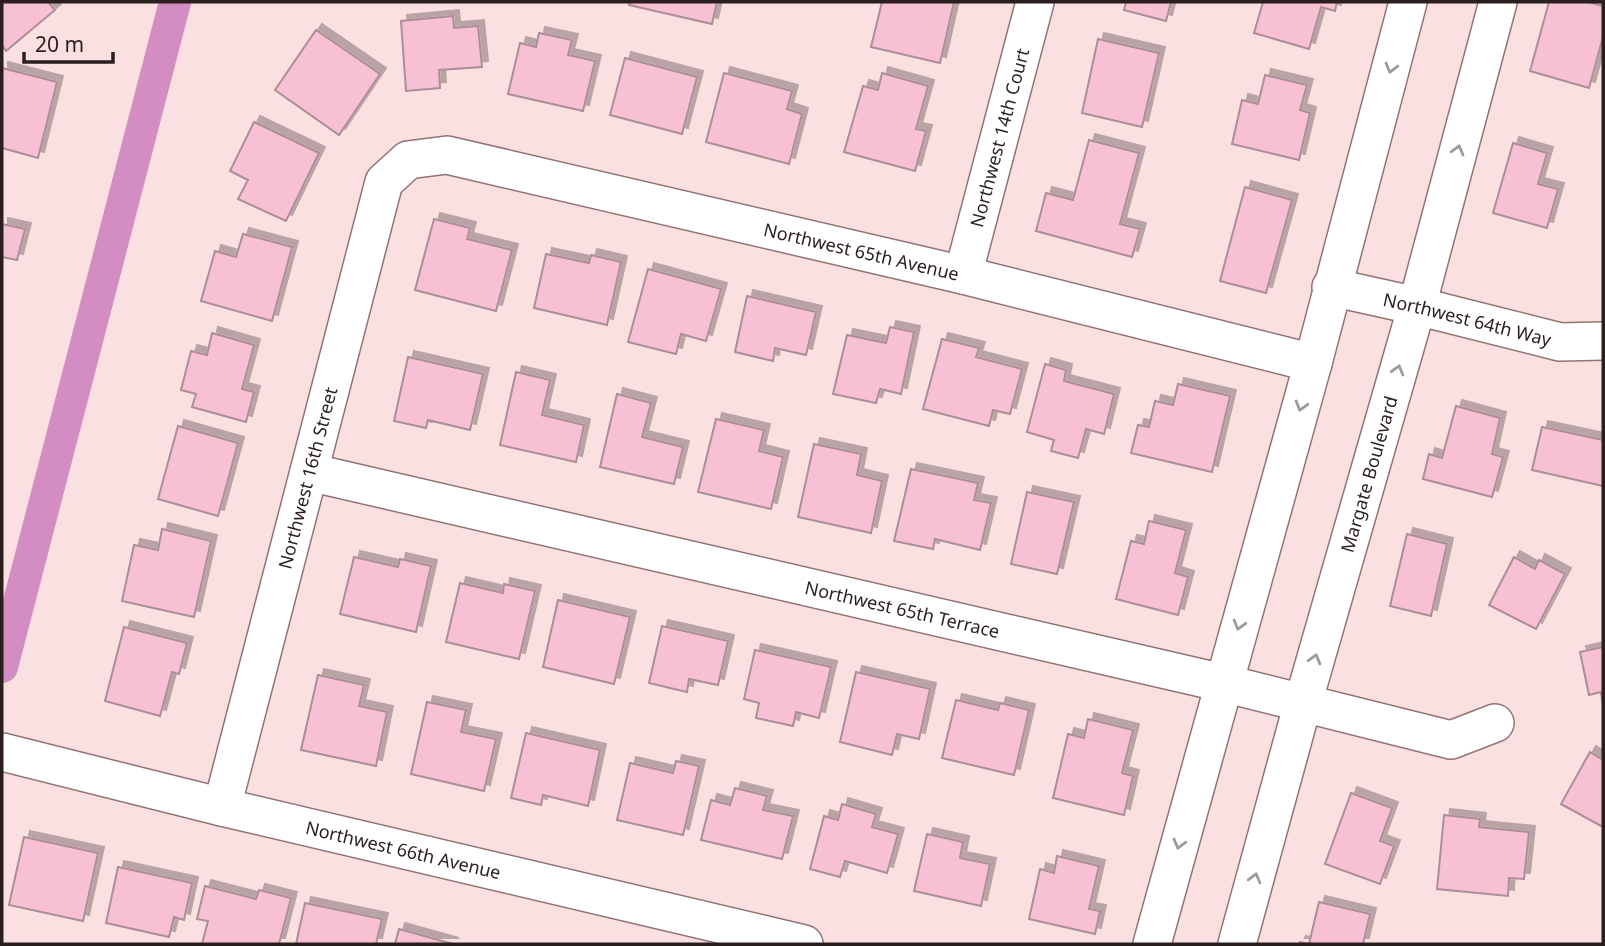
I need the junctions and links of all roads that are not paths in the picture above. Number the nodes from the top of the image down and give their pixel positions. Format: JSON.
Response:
{"nodes":[{"id":1,"x":1035,"y":2,"type":"edge"},
{"id":2,"x":1408,"y":2,"type":"edge"},
{"id":3,"x":1498,"y":2,"type":"edge"},
{"id":4,"x":408,"y":160,"type":"joint"},
{"id":5,"x":963,"y":275,"type":"junction"},
{"id":6,"x":1331,"y":287,"type":"junction"},
{"id":7,"x":1417,"y":306,"type":"junction"},
{"id":8,"x":1603,"y":341,"type":"edge"},
{"id":9,"x":1313,"y":363,"type":"junction"},
{"id":10,"x":309,"y":472,"type":"junction"},
{"id":11,"x":1223,"y":683,"type":"junction"},
{"id":12,"x":1303,"y":703,"type":"junction"},
{"id":13,"x":1495,"y":723,"type":"dead end"},
{"id":14,"x":2,"y":752,"type":"edge"},
{"id":15,"x":222,"y":807,"type":"junction"},
{"id":16,"x":804,"y":944,"type":"edge"},
{"id":17,"x":1152,"y":944,"type":"edge"},
{"id":18,"x":1237,"y":944,"type":"edge"}],
"edges":[{"from":1,"to":5,"type":"street","name":"Northwest 14th Court"},
{"from":2,"to":6,"type":"street","one_way":true},
{"from":7,"to":3,"type":"street","name":"Margate Boulevard","one_way":true},
{"from":4,"to":5,"type":"street","name":"Northwest 65th Avenue"},
{"from":4,"to":10,"type":"street","name":"Northwest 16th Street"},
{"from":5,"to":9,"type":"street","name":"Northwest 65th Avenue"},
{"from":6,"to":7,"type":"street","name":"Northwest 64th Way"},
{"from":6,"to":9,"type":"street"},
{"from":7,"to":8,"type":"street","name":"Northwest 64th Way"},
{"from":12,"to":7,"type":"street","name":"Margate Boulevard","one_way":true},
{"from":9,"to":11,"type":"street","one_way":true},
{"from":10,"to":11,"type":"street","name":"Northwest 65th Terrace"},
{"from":10,"to":15,"type":"street","name":"Northwest 16th Street"},
{"from":11,"to":12,"type":"street","name":"Northwest 65th Terrace"},
{"from":11,"to":17,"type":"street","one_way":true},
{"from":12,"to":13,"type":"street","name":"Northwest 65th Terrace"},
{"from":18,"to":12,"type":"street","name":"Margate Boulevard","one_way":true},
{"from":14,"to":15,"type":"street","name":"Northwest 66th Avenue"},
{"from":15,"to":16,"type":"street","name":"Northwest 66th Avenue"}]}
